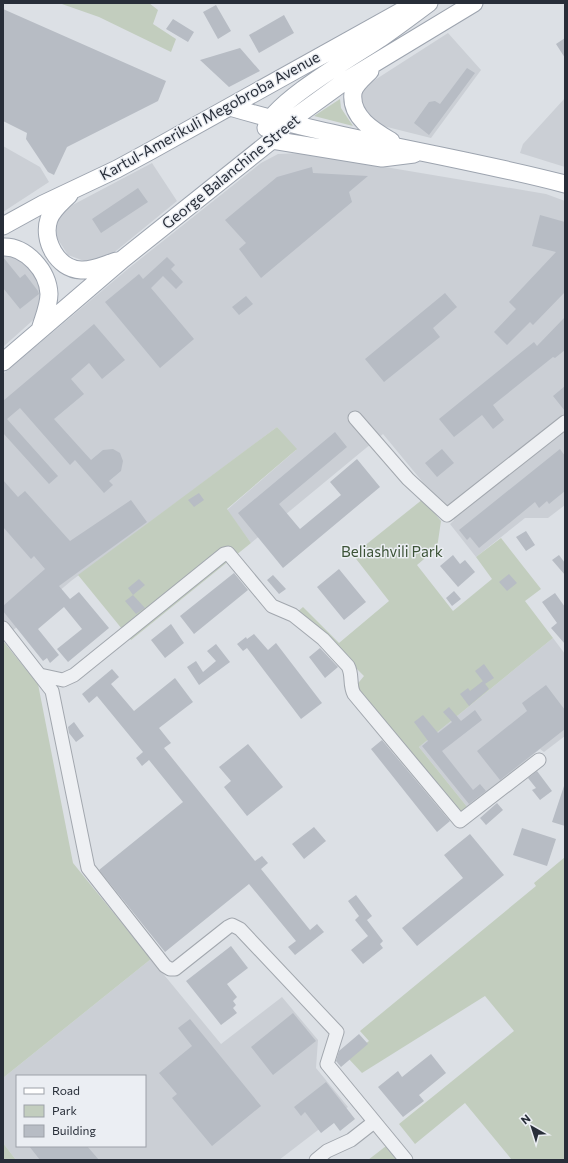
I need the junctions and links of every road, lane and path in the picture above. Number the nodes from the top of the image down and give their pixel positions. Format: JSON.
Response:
{"nodes":[{"id":1,"x":416,"y":3,"type":"edge"},
{"id":2,"x":429,"y":3,"type":"edge"},
{"id":3,"x":474,"y":3,"type":"edge"},
{"id":4,"x":383,"y":57,"type":"junction"},
{"id":5,"x":230,"y":107,"type":"junction"},
{"id":6,"x":270,"y":119,"type":"junction"},
{"id":7,"x":287,"y":123,"type":"junction"},
{"id":8,"x":272,"y":140,"type":"junction"},
{"id":9,"x":402,"y":147,"type":"junction"},
{"id":10,"x":420,"y":153,"type":"junction"},
{"id":11,"x":565,"y":184,"type":"edge"},
{"id":12,"x":74,"y":190,"type":"junction"},
{"id":13,"x":3,"y":226,"type":"edge"},
{"id":14,"x":3,"y":246,"type":"edge"},
{"id":15,"x":123,"y":259,"type":"junction"},
{"id":16,"x":40,"y":330,"type":"junction"},
{"id":17,"x":3,"y":362,"type":"edge"},
{"id":18,"x":355,"y":418,"type":"dead end"},
{"id":19,"x":565,"y":422,"type":"edge"},
{"id":20,"x":3,"y":628,"type":"edge"},
{"id":21,"x":40,"y":674,"type":"junction"},
{"id":22,"x":539,"y":760,"type":"dead end"},
{"id":23,"x":374,"y":1122,"type":"junction"},
{"id":24,"x":316,"y":1160,"type":"edge"},
{"id":25,"x":406,"y":1160,"type":"edge"}],
"edges":[{"from":1,"to":5,"type":"main road","name":"Kartul-Amerikuli Megobroba Avenue"},
{"from":2,"to":6,"type":"main road"},
{"from":3,"to":4,"type":"main road","name":"George Balanchine Street"},
{"from":4,"to":7,"type":"main road","name":"George Balanchine Street"},
{"from":4,"to":9,"type":"main road"},
{"from":5,"to":6,"type":"main road"},
{"from":5,"to":12,"type":"main road","name":"Kartul-Amerikuli Megobroba Avenue"},
{"from":6,"to":7,"type":"main road"},
{"from":6,"to":8,"type":"main road"},
{"from":7,"to":8,"type":"main road","name":"George Balanchine Street"},
{"from":7,"to":9,"type":"main road"},
{"from":8,"to":10,"type":"main road"},
{"from":8,"to":15,"type":"main road","name":"George Balanchine Street"},
{"from":9,"to":10,"type":"main road"},
{"from":10,"to":11,"type":"main road"},
{"from":12,"to":13,"type":"main road","name":"Kartul-Amerikuli Megobroba Avenue"},
{"from":12,"to":15,"type":"main road"},
{"from":14,"to":16,"type":"main road"},
{"from":15,"to":16,"type":"main road","name":"George Balanchine Street"},
{"from":16,"to":17,"type":"main road","name":"George Balanchine Street"},
{"from":18,"to":19,"type":"street"},
{"from":20,"to":21,"type":"street"},
{"from":21,"to":22,"type":"street"},
{"from":21,"to":23,"type":"street"},
{"from":23,"to":24,"type":"street"},
{"from":23,"to":25,"type":"street"}]}
